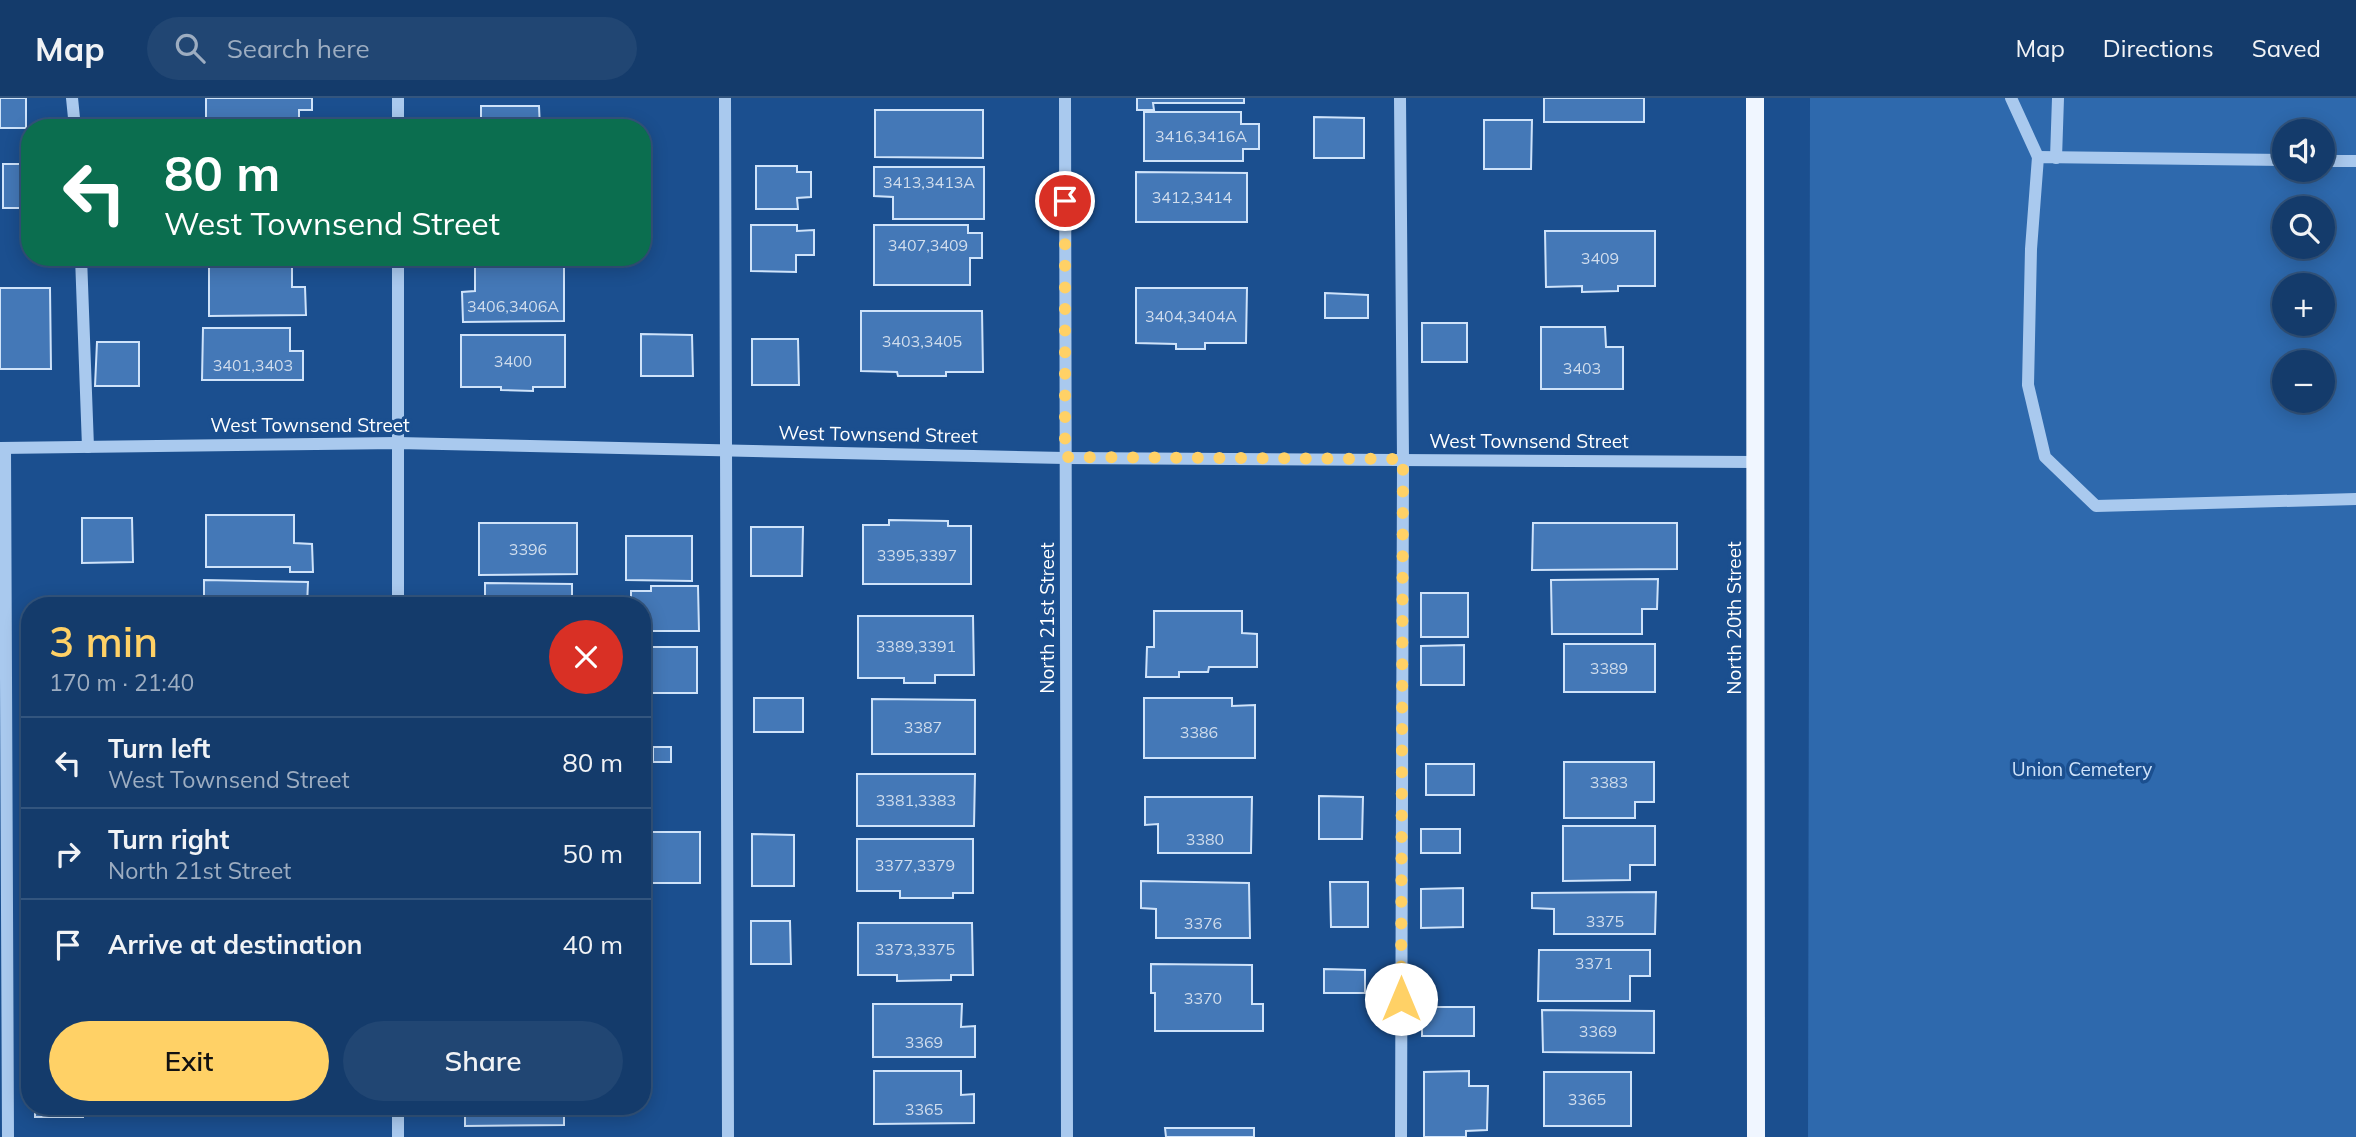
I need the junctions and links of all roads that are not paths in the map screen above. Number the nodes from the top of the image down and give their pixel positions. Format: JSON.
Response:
{"nodes":[{"id":1,"x":72,"y":98,"type":"edge"},
{"id":2,"x":398,"y":98,"type":"edge"},
{"id":3,"x":725,"y":98,"type":"edge"},
{"id":4,"x":1065,"y":98,"type":"edge"},
{"id":5,"x":1400,"y":98,"type":"edge"},
{"id":6,"x":1755,"y":98,"type":"edge"},
{"id":7,"x":2011,"y":98,"type":"edge"},
{"id":8,"x":2058,"y":98,"type":"edge"},
{"id":9,"x":74,"y":119,"type":"edge"},
{"id":10,"x":398,"y":119,"type":"edge"},
{"id":11,"x":2038,"y":157,"type":"junction"},
{"id":12,"x":2056,"y":158,"type":"junction"},
{"id":13,"x":2272,"y":160,"type":"edge"},
{"id":14,"x":2335,"y":161,"type":"edge"},
{"id":15,"x":2356,"y":161,"type":"edge"},
{"id":16,"x":81,"y":266,"type":"edge"},
{"id":17,"x":398,"y":266,"type":"edge"},
{"id":18,"x":398,"y":443,"type":"junction"},
{"id":19,"x":88,"y":447,"type":"junction"},
{"id":20,"x":2,"y":448,"type":"edge"},
{"id":21,"x":726,"y":450,"type":"junction"},
{"id":22,"x":1065,"y":457,"type":"junction"},
{"id":23,"x":1403,"y":459,"type":"junction"},
{"id":24,"x":1755,"y":462,"type":"junction"},
{"id":25,"x":2356,"y":499,"type":"edge"},
{"id":26,"x":398,"y":597,"type":"edge"},
{"id":27,"x":398,"y":1115,"type":"edge"},
{"id":28,"x":8,"y":1137,"type":"edge"},
{"id":29,"x":398,"y":1137,"type":"edge"},
{"id":30,"x":729,"y":1137,"type":"edge"},
{"id":31,"x":1067,"y":1137,"type":"edge"},
{"id":32,"x":1401,"y":1137,"type":"edge"},
{"id":33,"x":1756,"y":1137,"type":"edge"}],
"edges":[{"from":1,"to":9,"type":"street"},
{"from":2,"to":10,"type":"street"},
{"from":3,"to":21,"type":"street"},
{"from":4,"to":22,"type":"street","name":"North 21st Street"},
{"from":5,"to":23,"type":"street"},
{"from":6,"to":24,"type":"main road","name":"North 20th Street"},
{"from":7,"to":11,"type":"street"},
{"from":8,"to":12,"type":"street"},
{"from":11,"to":12,"type":"street"},
{"from":11,"to":25,"type":"street"},
{"from":12,"to":13,"type":"street"},
{"from":14,"to":15,"type":"street"},
{"from":16,"to":19,"type":"street"},
{"from":17,"to":18,"type":"street"},
{"from":18,"to":19,"type":"street","name":"West Townsend Street"},
{"from":18,"to":21,"type":"street","name":"West Townsend Street"},
{"from":18,"to":26,"type":"street"},
{"from":19,"to":20,"type":"street","name":"West Townsend Street"},
{"from":20,"to":28,"type":"street"},
{"from":21,"to":22,"type":"street","name":"West Townsend Street"},
{"from":21,"to":30,"type":"street"},
{"from":22,"to":23,"type":"street","name":"West Townsend Street"},
{"from":22,"to":31,"type":"street","name":"North 21st Street"},
{"from":23,"to":24,"type":"street","name":"West Townsend Street"},
{"from":23,"to":32,"type":"street"},
{"from":24,"to":33,"type":"main road","name":"North 20th Street"},
{"from":27,"to":29,"type":"street"}]}
